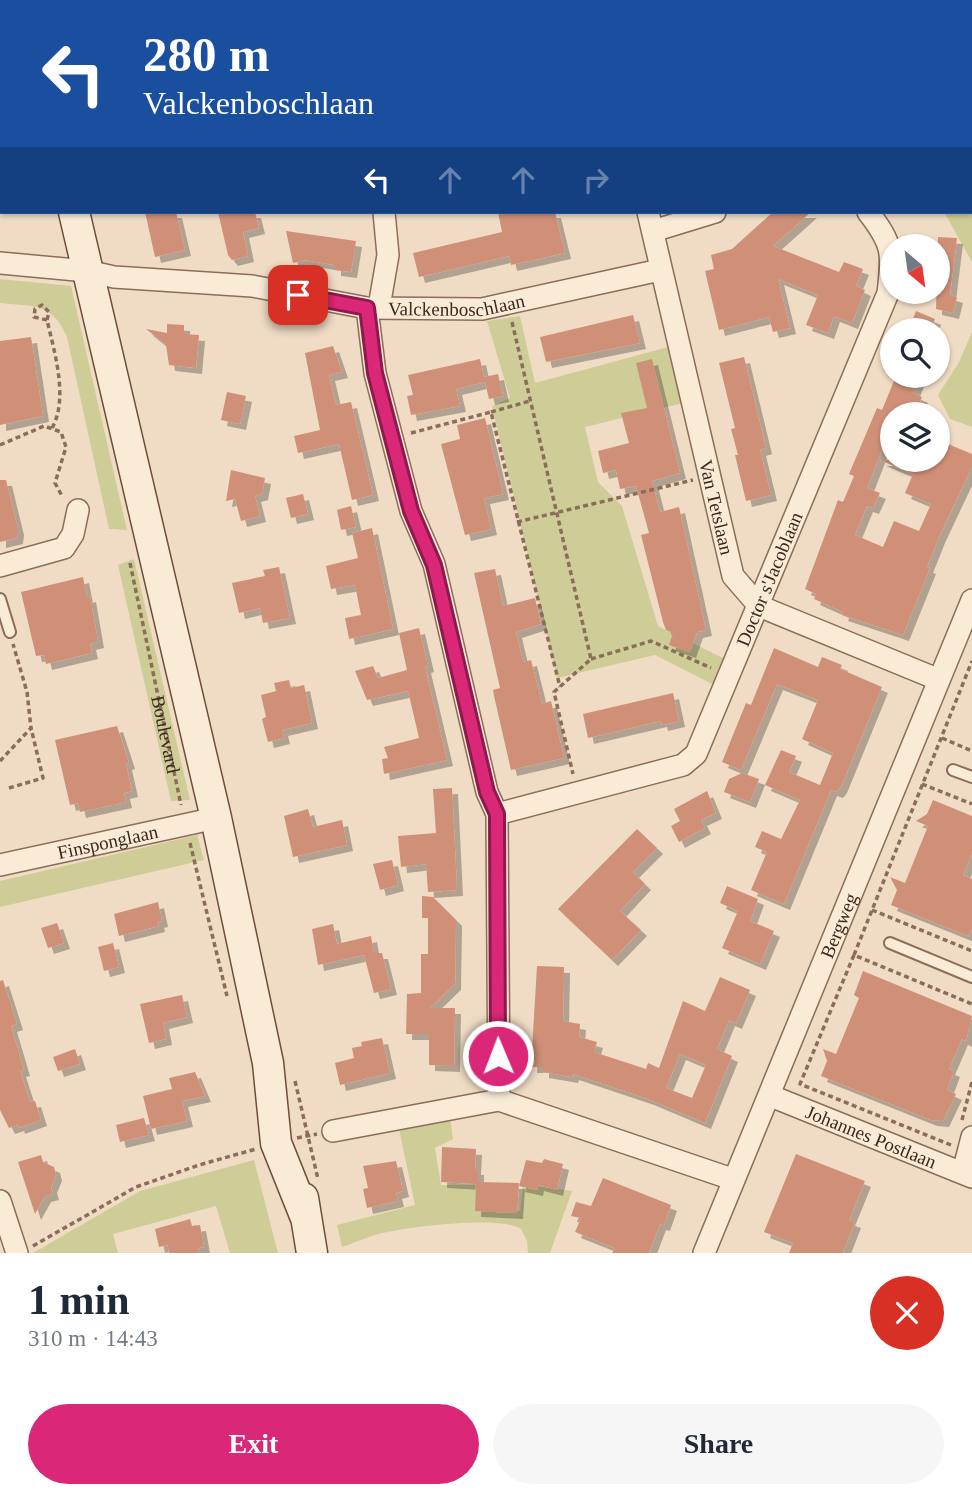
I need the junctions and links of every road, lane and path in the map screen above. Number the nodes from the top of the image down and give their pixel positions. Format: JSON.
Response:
{"nodes":[{"id":1,"x":75,"y":214,"type":"edge"},
{"id":2,"x":384,"y":214,"type":"edge"},
{"id":3,"x":701,"y":214,"type":"edge"},
{"id":4,"x":870,"y":214,"type":"edge"},
{"id":5,"x":651,"y":221,"type":"edge"},
{"id":6,"x":0,"y":263,"type":"edge"},
{"id":7,"x":660,"y":270,"type":"junction"},
{"id":8,"x":87,"y":271,"type":"junction"},
{"id":9,"x":508,"y":303,"type":"junction"},
{"id":10,"x":373,"y":308,"type":"junction"},
{"id":11,"x":47,"y":320,"type":"junction"},
{"id":12,"x":530,"y":401,"type":"junction"},
{"id":13,"x":491,"y":412,"type":"junction"},
{"id":14,"x":52,"y":428,"type":"junction"},
{"id":15,"x":392,"y":438,"type":"junction"},
{"id":16,"x":0,"y":445,"type":"edge"},
{"id":17,"x":709,"y":476,"type":"junction"},
{"id":18,"x":70,"y":503,"type":"joint"},
{"id":19,"x":556,"y":513,"type":"junction"},
{"id":20,"x":517,"y":522,"type":"junction"},
{"id":21,"x":128,"y":554,"type":"dead end"},
{"id":22,"x":0,"y":566,"type":"edge"},
{"id":23,"x":0,"y":599,"type":"edge"},
{"id":24,"x":972,"y":600,"type":"edge"},
{"id":25,"x":759,"y":606,"type":"junction"},
{"id":26,"x":10,"y":632,"type":"joint"},
{"id":27,"x":591,"y":659,"type":"junction"},
{"id":28,"x":972,"y":661,"type":"edge"},
{"id":29,"x":729,"y":677,"type":"junction"},
{"id":30,"x":937,"y":679,"type":"junction"},
{"id":31,"x":560,"y":687,"type":"junction"},
{"id":32,"x":31,"y":728,"type":"junction"},
{"id":33,"x":942,"y":738,"type":"junction"},
{"id":34,"x":972,"y":751,"type":"edge"},
{"id":35,"x":0,"y":761,"type":"edge"},
{"id":36,"x":953,"y":770,"type":"dead end"},
{"id":37,"x":972,"y":777,"type":"edge"},
{"id":38,"x":922,"y":784,"type":"junction"},
{"id":39,"x":9,"y":788,"type":"dead end"},
{"id":40,"x":578,"y":792,"type":"junction"},
{"id":41,"x":972,"y":804,"type":"edge"},
{"id":42,"x":497,"y":814,"type":"junction"},
{"id":43,"x":216,"y":818,"type":"junction"},
{"id":44,"x":186,"y":825,"type":"junction"},
{"id":45,"x":0,"y":866,"type":"edge"},
{"id":46,"x":872,"y":910,"type":"junction"},
{"id":47,"x":890,"y":943,"type":"dead end"},
{"id":48,"x":972,"y":951,"type":"edge"},
{"id":49,"x":854,"y":956,"type":"junction"},
{"id":50,"x":972,"y":977,"type":"edge"},
{"id":51,"x":228,"y":999,"type":"dead end"},
{"id":52,"x":972,"y":1004,"type":"edge"},
{"id":53,"x":268,"y":1063,"type":"junction"},
{"id":54,"x":972,"y":1082,"type":"edge"},
{"id":55,"x":771,"y":1096,"type":"junction"},
{"id":56,"x":499,"y":1100,"type":"junction"},
{"id":57,"x":333,"y":1131,"type":"dead end"},
{"id":58,"x":963,"y":1135,"type":"edge"},
{"id":59,"x":276,"y":1143,"type":"junction"},
{"id":60,"x":968,"y":1174,"type":"edge"},
{"id":61,"x":732,"y":1179,"type":"junction"},
{"id":62,"x":0,"y":1201,"type":"edge"},
{"id":63,"x":306,"y":1218,"type":"junction"},
{"id":64,"x":24,"y":1250,"type":"edge"},
{"id":65,"x":312,"y":1253,"type":"edge"},
{"id":66,"x":704,"y":1253,"type":"edge"}],
"edges":[{"from":1,"to":8,"type":"street","name":"Boulevard"},
{"from":2,"to":10,"type":"street"},
{"from":3,"to":5,"type":"street"},
{"from":4,"to":25,"type":"street","name":"Doctor s'Jacoblaan"},
{"from":5,"to":7,"type":"street","name":"Van Tetslaan"},
{"from":6,"to":8,"type":"street","name":"Valckenboschlaan"},
{"from":7,"to":9,"type":"street","name":"Valckenboschlaan"},
{"from":7,"to":17,"type":"street","name":"Van Tetslaan"},
{"from":8,"to":10,"type":"street","name":"Valckenboschlaan"},
{"from":8,"to":43,"type":"street","name":"Boulevard"},
{"from":9,"to":10,"type":"street","name":"Valckenboschlaan"},
{"from":9,"to":12,"type":"path"},
{"from":10,"to":15,"type":"street"},
{"from":11,"to":11,"type":"path"},
{"from":11,"to":14,"type":"path"},
{"from":12,"to":13,"type":"path"},
{"from":12,"to":19,"type":"path"},
{"from":13,"to":15,"type":"path"},
{"from":13,"to":20,"type":"path"},
{"from":14,"to":16,"type":"path"},
{"from":14,"to":18,"type":"path"},
{"from":15,"to":42,"type":"street"},
{"from":17,"to":19,"type":"path"},
{"from":17,"to":25,"type":"street","name":"Van Tetslaan"},
{"from":18,"to":22,"type":"street"},
{"from":19,"to":20,"type":"path"},
{"from":19,"to":27,"type":"path"},
{"from":20,"to":31,"type":"path"},
{"from":21,"to":44,"type":"path","name":"Boulevard"},
{"from":23,"to":26,"type":"lane"},
{"from":24,"to":30,"type":"street","name":"Bergweg"},
{"from":25,"to":29,"type":"street","name":"Doctor s'Jacoblaan"},
{"from":25,"to":30,"type":"street","name":"Van Tetslaan"},
{"from":26,"to":32,"type":"path"},
{"from":27,"to":29,"type":"path"},
{"from":27,"to":31,"type":"path"},
{"from":28,"to":33,"type":"path"},
{"from":29,"to":40,"type":"street","name":"Doctor s'Jacoblaan"},
{"from":30,"to":55,"type":"street","name":"Bergweg"},
{"from":31,"to":40,"type":"path"},
{"from":32,"to":35,"type":"path"},
{"from":32,"to":39,"type":"path"},
{"from":33,"to":34,"type":"path"},
{"from":33,"to":38,"type":"path"},
{"from":36,"to":37,"type":"lane"},
{"from":38,"to":41,"type":"path"},
{"from":38,"to":46,"type":"path"},
{"from":40,"to":42,"type":"street","name":"Doctor s'Jacoblaan"},
{"from":42,"to":56,"type":"street"},
{"from":43,"to":44,"type":"street","name":"Finsponglaan"},
{"from":43,"to":53,"type":"street","name":"Boulevard"},
{"from":44,"to":45,"type":"street","name":"Finsponglaan"},
{"from":44,"to":51,"type":"path","name":"Boulevard"},
{"from":46,"to":48,"type":"path"},
{"from":46,"to":49,"type":"path"},
{"from":47,"to":50,"type":"lane"},
{"from":49,"to":52,"type":"path"},
{"from":49,"to":58,"type":"path"},
{"from":53,"to":59,"type":"street","name":"Boulevard"},
{"from":53,"to":63,"type":"street","name":"Boulevard"},
{"from":54,"to":58,"type":"path"},
{"from":55,"to":60,"type":"street","name":"Johannes Postlaan"},
{"from":55,"to":61,"type":"street","name":"Bergweg"},
{"from":56,"to":57,"type":"street"},
{"from":56,"to":61,"type":"street"},
{"from":58,"to":60,"type":"street"},
{"from":59,"to":63,"type":"street","name":"Boulevard"},
{"from":59,"to":64,"type":"path"},
{"from":61,"to":66,"type":"street","name":"Bergweg"},
{"from":62,"to":64,"type":"street"},
{"from":63,"to":65,"type":"street","name":"Boulevard"}]}
